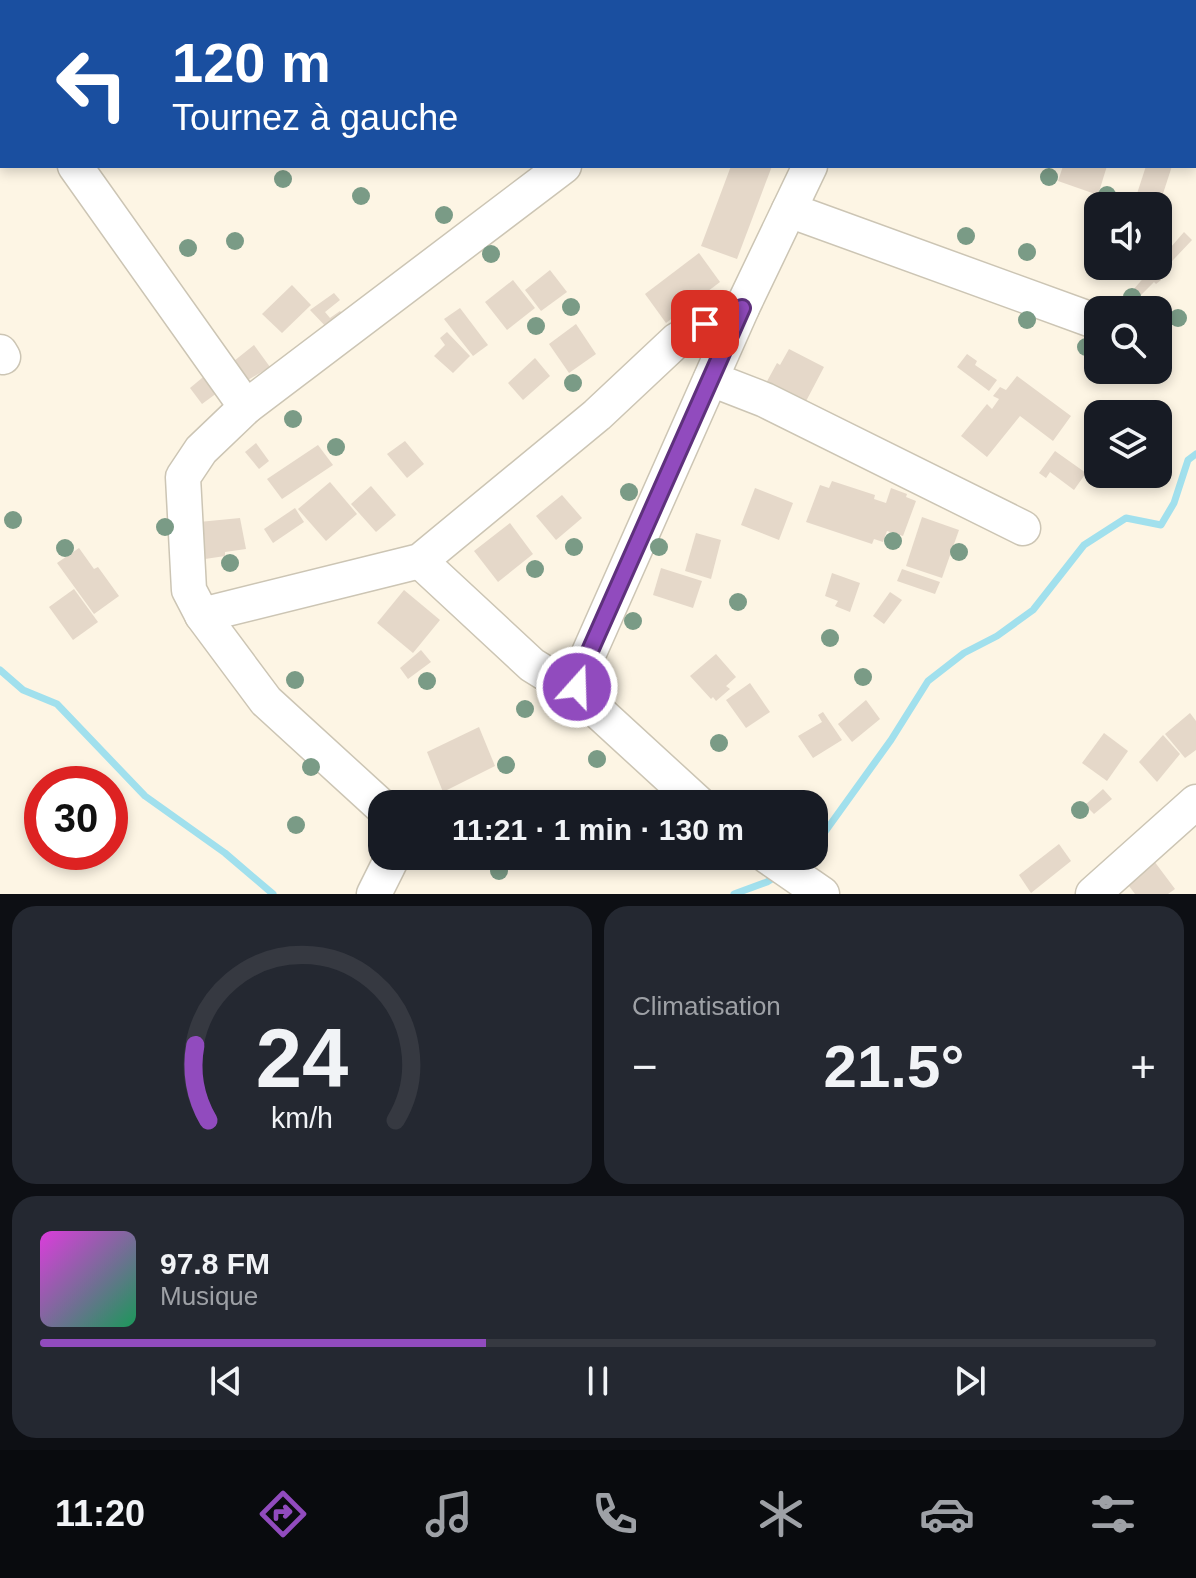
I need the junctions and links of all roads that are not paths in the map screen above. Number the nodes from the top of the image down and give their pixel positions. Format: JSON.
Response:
{"nodes":[{"id":1,"x":76,"y":168,"type":"edge"},
{"id":2,"x":561,"y":168,"type":"edge"},
{"id":3,"x":809,"y":168,"type":"edge"},
{"id":4,"x":789,"y":210,"type":"junction"},
{"id":5,"x":742,"y":308,"type":"junction"},
{"id":6,"x":1084,"y":317,"type":"edge"},
{"id":7,"x":711,"y":379,"type":"junction"},
{"id":8,"x":246,"y":407,"type":"junction"},
{"id":9,"x":1023,"y":528,"type":"dead end"},
{"id":10,"x":420,"y":561,"type":"junction"},
{"id":11,"x":202,"y":615,"type":"junction"},
{"id":12,"x":579,"y":694,"type":"junction"},
{"id":13,"x":684,"y":790,"type":"edge"},
{"id":14,"x":368,"y":794,"type":"edge"},
{"id":15,"x":1196,"y":802,"type":"edge"},
{"id":16,"x":386,"y":870,"type":"edge"},
{"id":17,"x":787,"y":870,"type":"edge"},
{"id":18,"x":817,"y":891,"type":"edge"},
{"id":19,"x":374,"y":894,"type":"edge"},
{"id":20,"x":1093,"y":894,"type":"edge"}],
"edges":[{"from":1,"to":8,"type":"street"},
{"from":2,"to":8,"type":"street"},
{"from":3,"to":4,"type":"street"},
{"from":4,"to":5,"type":"street"},
{"from":4,"to":6,"type":"street"},
{"from":5,"to":7,"type":"street"},
{"from":5,"to":10,"type":"street"},
{"from":7,"to":9,"type":"street"},
{"from":7,"to":12,"type":"street"},
{"from":8,"to":11,"type":"street"},
{"from":10,"to":11,"type":"street"},
{"from":10,"to":12,"type":"street"},
{"from":11,"to":14,"type":"street"},
{"from":12,"to":13,"type":"street"},
{"from":15,"to":20,"type":"street"},
{"from":16,"to":19,"type":"street"},
{"from":17,"to":18,"type":"street"}]}
